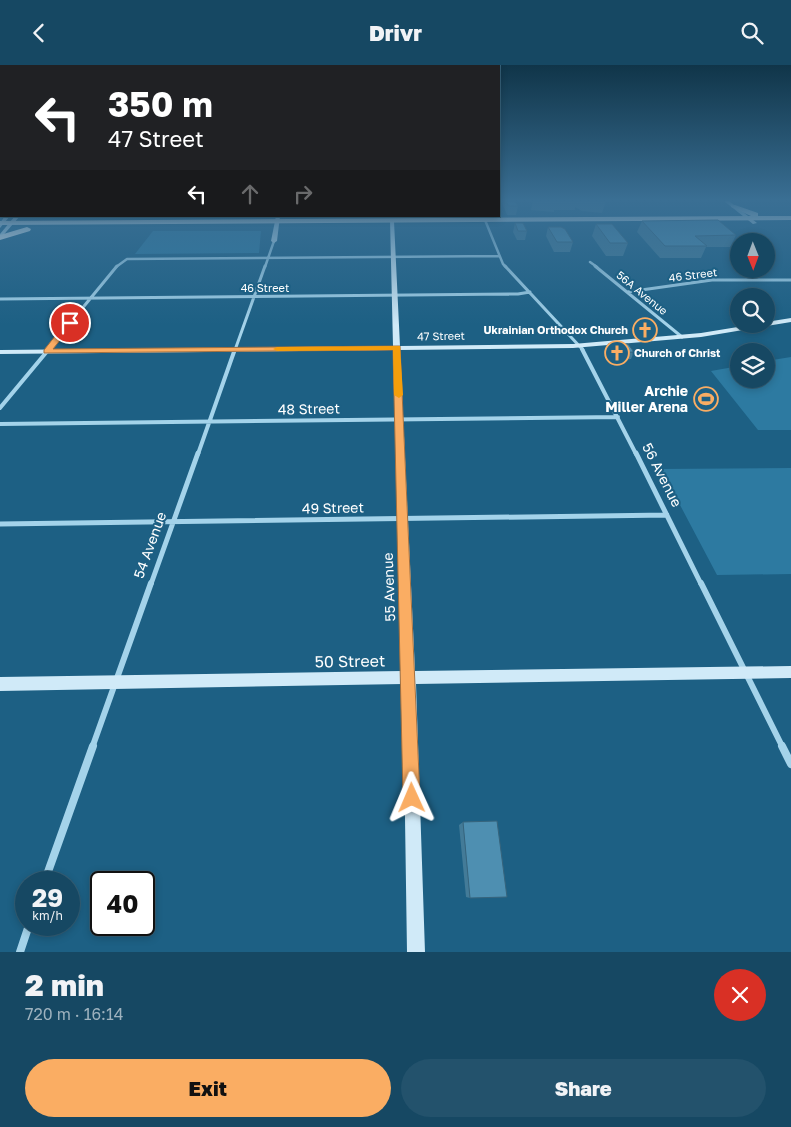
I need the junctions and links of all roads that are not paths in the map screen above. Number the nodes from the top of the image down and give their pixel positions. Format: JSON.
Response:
{"nodes":[{"id":1,"x":273,"y":242,"type":"edge"},
{"id":2,"x":393,"y":242,"type":"edge"},
{"id":3,"x":494,"y":242,"type":"edge"},
{"id":4,"x":499,"y":256,"type":"junction"},
{"id":5,"x":269,"y":257,"type":"junction"},
{"id":6,"x":394,"y":257,"type":"junction"},
{"id":7,"x":590,"y":262,"type":"dead end"},
{"id":8,"x":791,"y":279,"type":"edge"},
{"id":9,"x":530,"y":293,"type":"junction"},
{"id":10,"x":627,"y":293,"type":"junction"},
{"id":11,"x":395,"y":295,"type":"junction"},
{"id":12,"x":255,"y":297,"type":"junction"},
{"id":13,"x":91,"y":298,"type":"junction"},
{"id":14,"x":0,"y":299,"type":"edge"},
{"id":15,"x":790,"y":321,"type":"edge"},
{"id":16,"x":682,"y":337,"type":"junction"},
{"id":17,"x":580,"y":345,"type":"junction"},
{"id":18,"x":398,"y":348,"type":"junction"},
{"id":19,"x":236,"y":349,"type":"junction"},
{"id":20,"x":47,"y":351,"type":"junction"},
{"id":21,"x":0,"y":352,"type":"edge"},
{"id":22,"x":0,"y":408,"type":"edge"},
{"id":23,"x":618,"y":417,"type":"junction"},
{"id":24,"x":399,"y":420,"type":"junction"},
{"id":25,"x":210,"y":422,"type":"junction"},
{"id":26,"x":0,"y":424,"type":"edge"},
{"id":27,"x":667,"y":515,"type":"junction"},
{"id":28,"x":403,"y":518,"type":"junction"},
{"id":29,"x":173,"y":521,"type":"junction"},
{"id":30,"x":0,"y":524,"type":"edge"},
{"id":31,"x":746,"y":672,"type":"junction"},
{"id":32,"x":791,"y":672,"type":"edge"},
{"id":33,"x":409,"y":677,"type":"junction"},
{"id":34,"x":116,"y":682,"type":"junction"},
{"id":35,"x":0,"y":684,"type":"edge"},
{"id":36,"x":791,"y":764,"type":"edge"},
{"id":37,"x":48,"y":871,"type":"edge"},
{"id":38,"x":25,"y":936,"type":"edge"},
{"id":39,"x":20,"y":952,"type":"edge"},
{"id":40,"x":416,"y":952,"type":"edge"}],
"edges":[{"from":1,"to":5,"type":"street","name":"54 Avenue"},
{"from":2,"to":6,"type":"street","name":"55 Avenue"},
{"from":3,"to":4,"type":"street","name":"56 Avenue"},
{"from":4,"to":6,"type":"street"},
{"from":4,"to":9,"type":"street","name":"56 Avenue"},
{"from":5,"to":6,"type":"street"},
{"from":5,"to":12,"type":"street","name":"54 Avenue"},
{"from":5,"to":13,"type":"street"},
{"from":6,"to":11,"type":"street","name":"55 Avenue"},
{"from":7,"to":10,"type":"street","name":"56A Avenue"},
{"from":8,"to":10,"type":"street","name":"46 Street"},
{"from":9,"to":11,"type":"street","name":"46 Street"},
{"from":9,"to":17,"type":"street","name":"56 Avenue"},
{"from":10,"to":16,"type":"street","name":"56A Avenue"},
{"from":11,"to":12,"type":"street","name":"46 Street"},
{"from":11,"to":18,"type":"street","name":"55 Avenue"},
{"from":12,"to":13,"type":"street","name":"46 Street"},
{"from":12,"to":19,"type":"street","name":"54 Avenue"},
{"from":13,"to":14,"type":"street","name":"46 Street"},
{"from":13,"to":20,"type":"street"},
{"from":15,"to":16,"type":"street","name":"47 Street"},
{"from":16,"to":17,"type":"street","name":"47 Street"},
{"from":17,"to":18,"type":"street","name":"47 Street"},
{"from":17,"to":23,"type":"street","name":"56 Avenue"},
{"from":18,"to":19,"type":"street","name":"47 Street"},
{"from":18,"to":24,"type":"street","name":"55 Avenue"},
{"from":19,"to":20,"type":"street","name":"47 Street"},
{"from":19,"to":25,"type":"street","name":"54 Avenue"},
{"from":20,"to":21,"type":"street","name":"47 Street"},
{"from":20,"to":22,"type":"street"},
{"from":23,"to":24,"type":"street","name":"48 Street"},
{"from":23,"to":27,"type":"street","name":"56 Avenue"},
{"from":24,"to":25,"type":"street","name":"48 Street"},
{"from":24,"to":28,"type":"street","name":"55 Avenue"},
{"from":25,"to":26,"type":"street","name":"48 Street"},
{"from":25,"to":29,"type":"street","name":"54 Avenue"},
{"from":27,"to":28,"type":"street","name":"49 Street"},
{"from":27,"to":31,"type":"street","name":"56 Avenue"},
{"from":28,"to":29,"type":"street","name":"49 Street"},
{"from":28,"to":33,"type":"street","name":"55 Avenue"},
{"from":29,"to":30,"type":"street","name":"49 Street"},
{"from":29,"to":34,"type":"street","name":"54 Avenue"},
{"from":31,"to":32,"type":"street","name":"50 Street"},
{"from":31,"to":33,"type":"street","name":"50 Street"},
{"from":31,"to":36,"type":"street","name":"56 Avenue"},
{"from":33,"to":34,"type":"street","name":"50 Street"},
{"from":33,"to":40,"type":"street","name":"55 Avenue"},
{"from":34,"to":35,"type":"street","name":"50 Street"},
{"from":34,"to":37,"type":"street","name":"54 Avenue"},
{"from":38,"to":39,"type":"street"}]}
